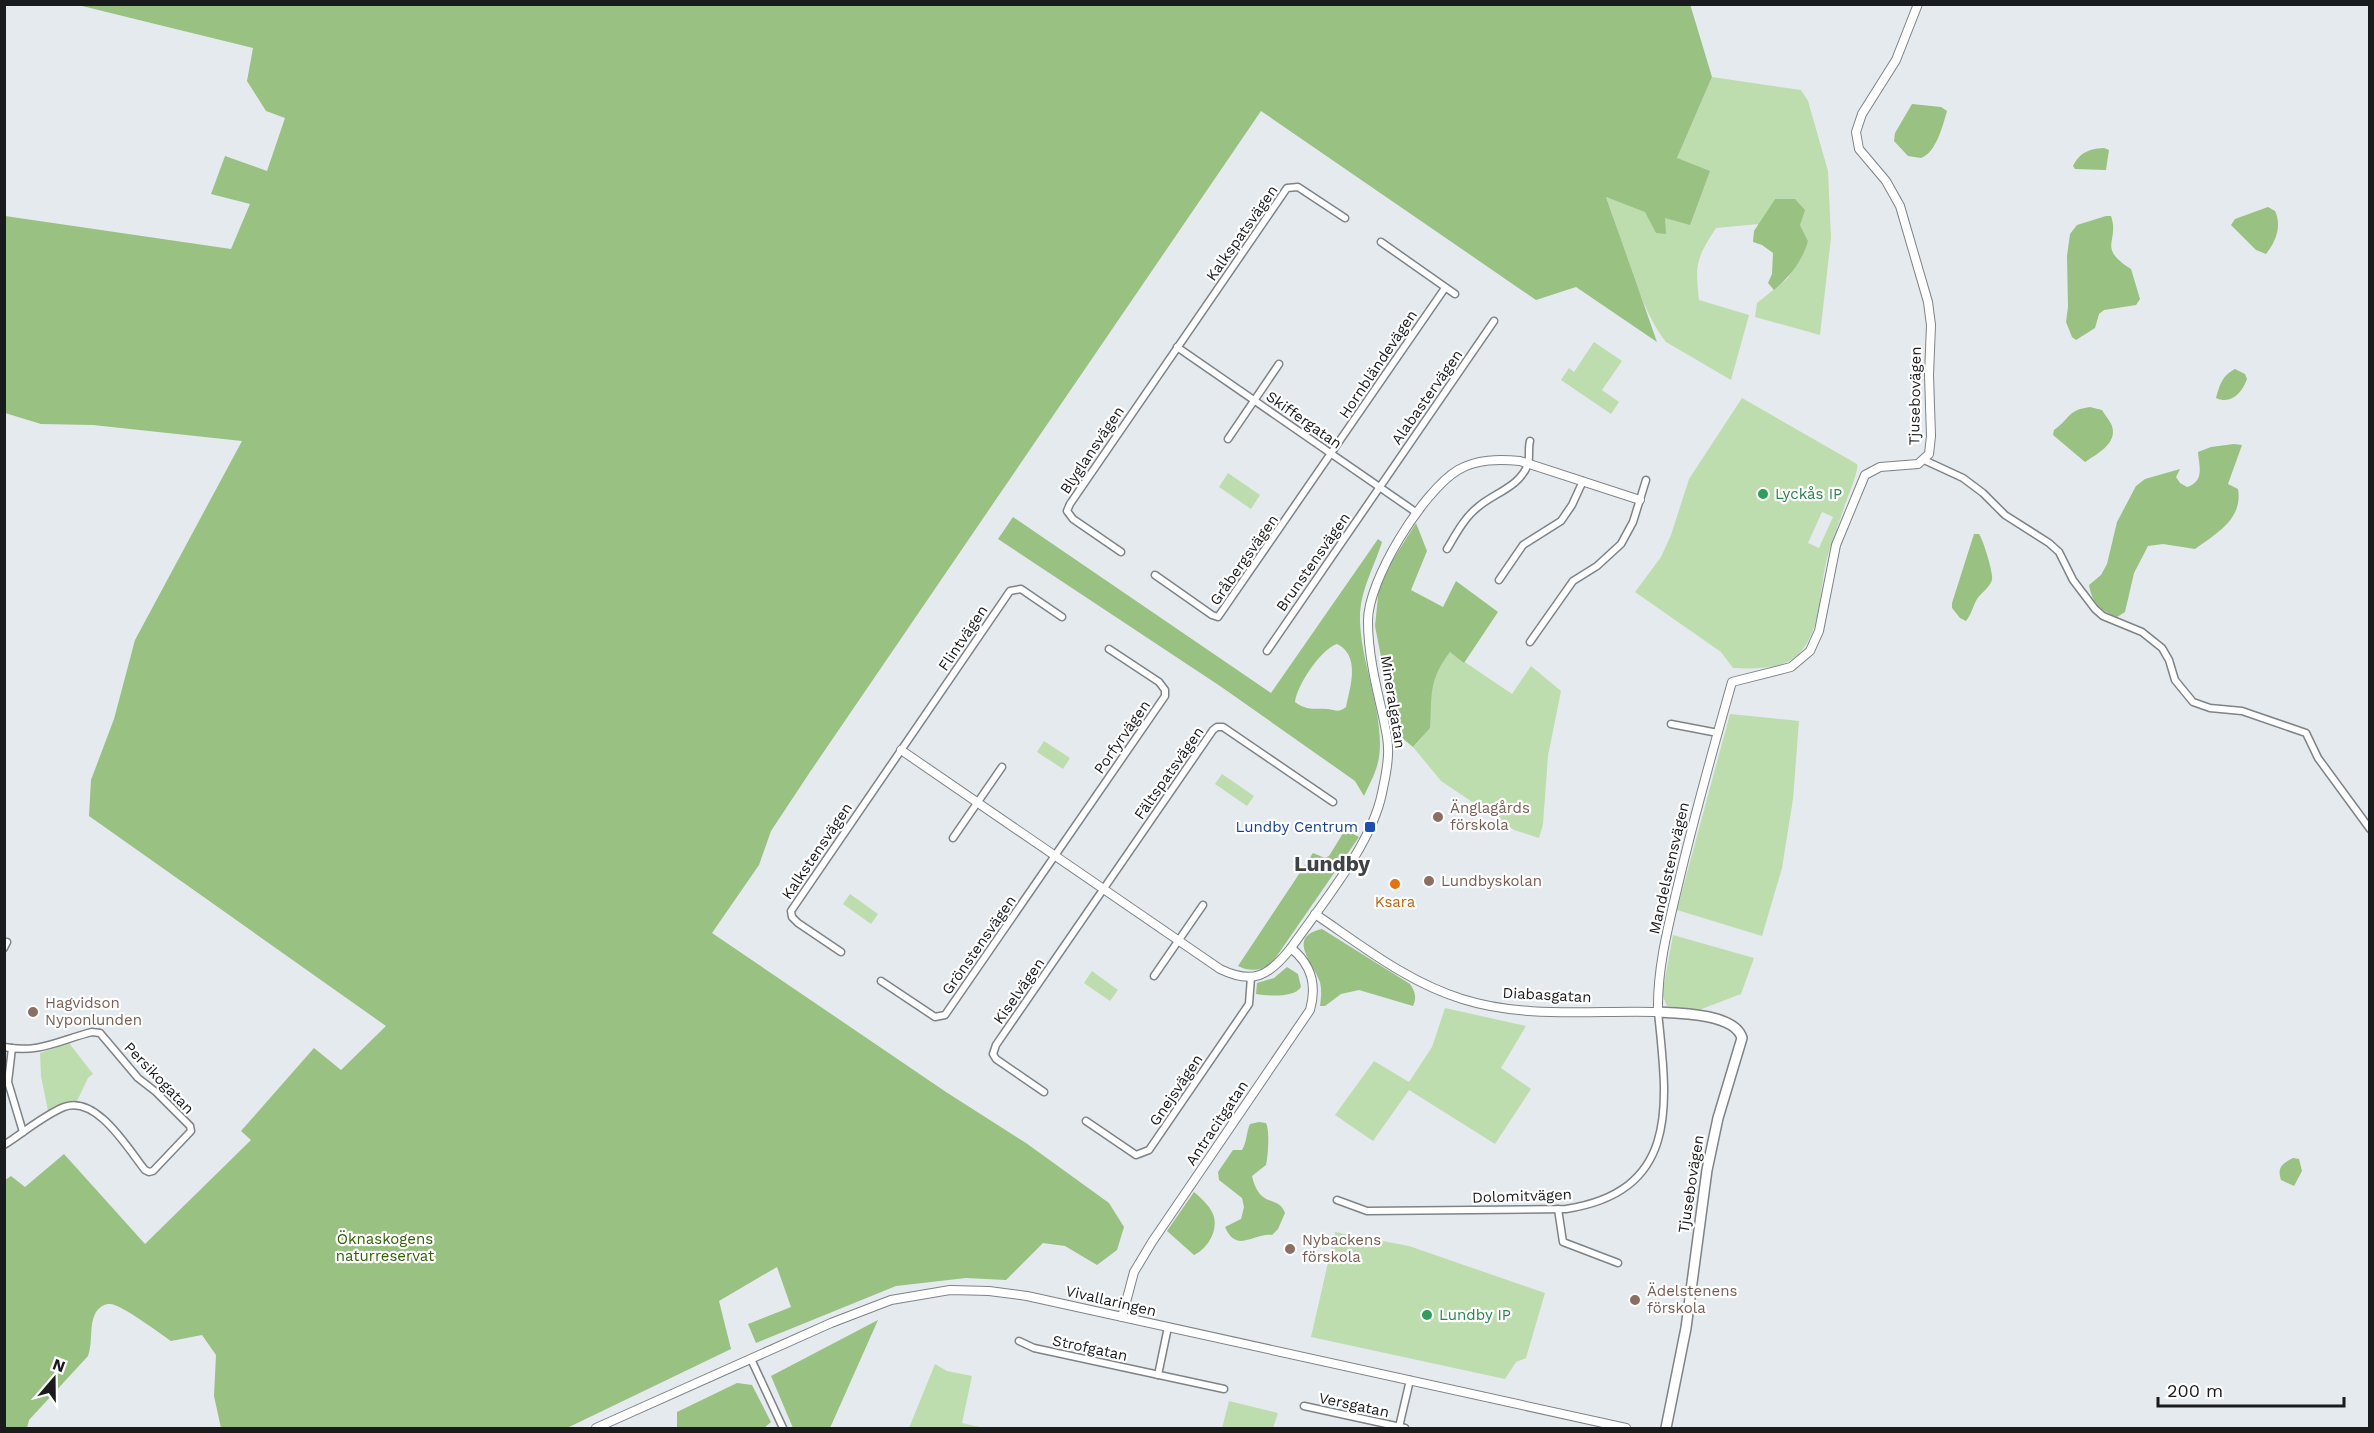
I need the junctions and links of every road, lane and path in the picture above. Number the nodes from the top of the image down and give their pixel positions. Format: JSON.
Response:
{"nodes":[{"id":1,"x":1918,"y":4,"type":"edge"},
{"id":2,"x":1345,"y":218,"type":"dead end"},
{"id":3,"x":1381,"y":242,"type":"dead end"},
{"id":4,"x":1445,"y":288,"type":"junction"},
{"id":5,"x":1455,"y":294,"type":"dead end"},
{"id":6,"x":1494,"y":321,"type":"dead end"},
{"id":7,"x":1178,"y":347,"type":"junction"},
{"id":8,"x":1279,"y":364,"type":"dead end"},
{"id":9,"x":1254,"y":400,"type":"junction"},
{"id":10,"x":1228,"y":439,"type":"dead end"},
{"id":11,"x":1530,"y":441,"type":"dead end"},
{"id":12,"x":1331,"y":454,"type":"junction"},
{"id":13,"x":1924,"y":460,"type":"junction"},
{"id":14,"x":1528,"y":464,"type":"junction"},
{"id":15,"x":1646,"y":480,"type":"dead end"},
{"id":16,"x":1583,"y":481,"type":"junction"},
{"id":17,"x":1380,"y":487,"type":"junction"},
{"id":18,"x":1640,"y":500,"type":"junction"},
{"id":19,"x":1417,"y":513,"type":"junction"},
{"id":20,"x":1447,"y":549,"type":"dead end"},
{"id":21,"x":1121,"y":552,"type":"dead end"},
{"id":22,"x":1155,"y":575,"type":"dead end"},
{"id":23,"x":1498,"y":580,"type":"dead end"},
{"id":24,"x":1062,"y":616,"type":"dead end"},
{"id":25,"x":1530,"y":642,"type":"dead end"},
{"id":26,"x":1109,"y":649,"type":"dead end"},
{"id":27,"x":1267,"y":651,"type":"dead end"},
{"id":28,"x":1755,"y":675,"type":"joint"},
{"id":29,"x":1671,"y":724,"type":"dead end"},
{"id":30,"x":1718,"y":733,"type":"junction"},
{"id":31,"x":901,"y":750,"type":"junction"},
{"id":32,"x":1002,"y":767,"type":"dead end"},
{"id":33,"x":978,"y":802,"type":"junction"},
{"id":34,"x":1333,"y":802,"type":"dead end"},
{"id":35,"x":2370,"y":829,"type":"edge"},
{"id":36,"x":953,"y":838,"type":"dead end"},
{"id":37,"x":1055,"y":855,"type":"junction"},
{"id":38,"x":1103,"y":888,"type":"junction"},
{"id":39,"x":1203,"y":905,"type":"dead end"},
{"id":40,"x":1315,"y":914,"type":"junction"},
{"id":41,"x":1179,"y":941,"type":"junction"},
{"id":42,"x":1291,"y":948,"type":"junction"},
{"id":43,"x":841,"y":952,"type":"dead end"},
{"id":44,"x":1154,"y":976,"type":"dead end"},
{"id":45,"x":1251,"y":977,"type":"junction"},
{"id":46,"x":881,"y":981,"type":"dead end"},
{"id":47,"x":1658,"y":1012,"type":"junction"},
{"id":48,"x":4,"y":1047,"type":"edge"},
{"id":49,"x":12,"y":1048,"type":"junction"},
{"id":50,"x":1044,"y":1092,"type":"dead end"},
{"id":51,"x":1086,"y":1121,"type":"dead end"},
{"id":52,"x":23,"y":1132,"type":"junction"},
{"id":53,"x":4,"y":1145,"type":"edge"},
{"id":54,"x":1337,"y":1200,"type":"dead end"},
{"id":55,"x":1558,"y":1209,"type":"junction"},
{"id":56,"x":1618,"y":1263,"type":"dead end"},
{"id":57,"x":1122,"y":1317,"type":"junction"},
{"id":58,"x":1168,"y":1327,"type":"junction"},
{"id":59,"x":1019,"y":1341,"type":"dead end"},
{"id":60,"x":751,"y":1359,"type":"junction"},
{"id":61,"x":1158,"y":1375,"type":"junction"},
{"id":62,"x":1410,"y":1380,"type":"junction"},
{"id":63,"x":1224,"y":1389,"type":"dead end"},
{"id":64,"x":1304,"y":1407,"type":"dead end"},
{"id":65,"x":614,"y":1425,"type":"edge"},
{"id":66,"x":596,"y":1428,"type":"edge"},
{"id":67,"x":783,"y":1428,"type":"edge"},
{"id":68,"x":1402,"y":1428,"type":"edge"},
{"id":69,"x":1626,"y":1428,"type":"edge"},
{"id":70,"x":1666,"y":1428,"type":"edge"}],
"edges":[{"from":1,"to":13,"type":"street","name":"Tjusebovägen"},
{"from":2,"to":7,"type":"street","name":"Kalkspatsvägen"},
{"from":3,"to":4,"type":"street"},
{"from":4,"to":5,"type":"street"},
{"from":4,"to":12,"type":"street","name":"Hornbländevägen"},
{"from":6,"to":17,"type":"street","name":"Alabastervägen"},
{"from":7,"to":9,"type":"street","name":"Skiffergatan"},
{"from":7,"to":21,"type":"street","name":"Blyglansvägen"},
{"from":8,"to":9,"type":"street"},
{"from":9,"to":10,"type":"street"},
{"from":9,"to":12,"type":"street","name":"Skiffergatan"},
{"from":11,"to":14,"type":"street"},
{"from":12,"to":17,"type":"street","name":"Skiffergatan"},
{"from":12,"to":22,"type":"street","name":"Gråbergsvägen"},
{"from":13,"to":28,"type":"street","name":"Tjusebovägen"},
{"from":13,"to":35,"type":"street"},
{"from":14,"to":16,"type":"street","name":"Mineralgatan"},
{"from":14,"to":19,"type":"street","name":"Mineralgatan"},
{"from":14,"to":20,"type":"street"},
{"from":15,"to":18,"type":"street"},
{"from":16,"to":18,"type":"street","name":"Mineralgatan"},
{"from":16,"to":23,"type":"street"},
{"from":17,"to":19,"type":"street","name":"Skiffergatan"},
{"from":17,"to":27,"type":"street","name":"Brunstensvägen"},
{"from":18,"to":25,"type":"street"},
{"from":19,"to":40,"type":"street","name":"Mineralgatan"},
{"from":24,"to":31,"type":"street","name":"Flintvägen"},
{"from":26,"to":37,"type":"street","name":"Porfyrvägen"},
{"from":28,"to":30,"type":"street","name":"Mandelstensvägen"},
{"from":29,"to":30,"type":"street"},
{"from":30,"to":47,"type":"street","name":"Mandelstensvägen"},
{"from":31,"to":33,"type":"street"},
{"from":31,"to":43,"type":"street","name":"Kalkstensvägen"},
{"from":32,"to":33,"type":"street"},
{"from":33,"to":36,"type":"street"},
{"from":33,"to":37,"type":"street"},
{"from":34,"to":38,"type":"street","name":"Fältspatsvägen"},
{"from":37,"to":38,"type":"street"},
{"from":37,"to":46,"type":"street","name":"Grönstensvägen"},
{"from":38,"to":41,"type":"street"},
{"from":38,"to":50,"type":"street","name":"Kiselvägen"},
{"from":39,"to":41,"type":"street"},
{"from":40,"to":42,"type":"street","name":"Mineralgatan"},
{"from":40,"to":47,"type":"street","name":"Diabasgatan"},
{"from":41,"to":44,"type":"street"},
{"from":41,"to":45,"type":"street"},
{"from":42,"to":45,"type":"street","name":"Mineralgatan"},
{"from":42,"to":57,"type":"street","name":"Antracitgatan"},
{"from":45,"to":51,"type":"street","name":"Gnejsvägen"},
{"from":47,"to":55,"type":"street","name":"Dolomitvägen"},
{"from":47,"to":70,"type":"main road","name":"Tjusebovägen"},
{"from":48,"to":49,"type":"street","name":"Persikogatan"},
{"from":49,"to":52,"type":"street"},
{"from":49,"to":52,"type":"street","name":"Persikogatan"},
{"from":52,"to":53,"type":"street"},
{"from":54,"to":55,"type":"street","name":"Dolomitvägen"},
{"from":55,"to":56,"type":"street"},
{"from":57,"to":58,"type":"street","name":"Vivallaringen"},
{"from":57,"to":60,"type":"street","name":"Vivallaringen"},
{"from":58,"to":61,"type":"street"},
{"from":58,"to":62,"type":"street","name":"Vivallaringen"},
{"from":59,"to":61,"type":"street","name":"Strofgatan"},
{"from":60,"to":65,"type":"street","name":"Vivallaringen"},
{"from":60,"to":67,"type":"street"},
{"from":61,"to":63,"type":"street","name":"Strofgatan"},
{"from":62,"to":68,"type":"street","name":"Versgatan"},
{"from":62,"to":69,"type":"street","name":"Vivallaringen"},
{"from":64,"to":68,"type":"street","name":"Versgatan"},
{"from":65,"to":66,"type":"street","name":"Vivallaringen"}]}
